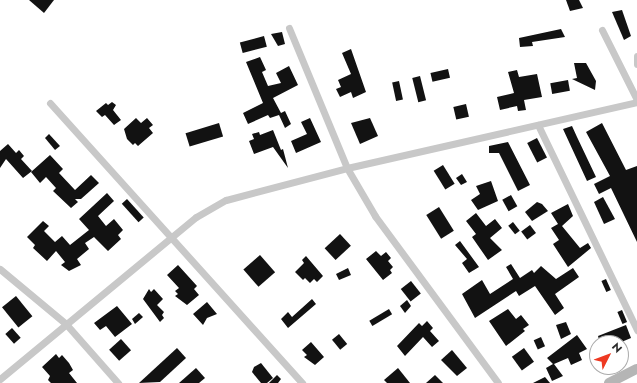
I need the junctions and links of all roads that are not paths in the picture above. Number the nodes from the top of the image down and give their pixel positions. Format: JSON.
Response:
{"nodes":[{"id":1,"x":289,"y":28,"type":"dead end"},
{"id":2,"x":602,"y":30,"type":"dead end"},
{"id":3,"x":637,"y":56,"type":"edge"},
{"id":4,"x":637,"y":64,"type":"edge"},
{"id":5,"x":637,"y":101,"type":"edge"},
{"id":6,"x":50,"y":103,"type":"dead end"},
{"id":7,"x":538,"y":125,"type":"junction"},
{"id":8,"x":347,"y":168,"type":"junction"},
{"id":9,"x":171,"y":237,"type":"junction"},
{"id":10,"x":0,"y":269,"type":"edge"},
{"id":11,"x":66,"y":324,"type":"junction"},
{"id":12,"x":637,"y":330,"type":"edge"},
{"id":13,"x":637,"y":369,"type":"edge"},
{"id":14,"x":0,"y":379,"type":"edge"},
{"id":15,"x":118,"y":383,"type":"edge"},
{"id":16,"x":302,"y":383,"type":"edge"},
{"id":17,"x":498,"y":383,"type":"edge"},
{"id":18,"x":609,"y":383,"type":"edge"}],
"edges":[{"from":1,"to":8,"type":"street"},
{"from":2,"to":5,"type":"street"},
{"from":3,"to":4,"type":"street"},
{"from":5,"to":7,"type":"street"},
{"from":6,"to":9,"type":"street"},
{"from":7,"to":8,"type":"street"},
{"from":7,"to":12,"type":"street"},
{"from":8,"to":9,"type":"street"},
{"from":8,"to":17,"type":"street"},
{"from":9,"to":11,"type":"street"},
{"from":9,"to":16,"type":"street"},
{"from":10,"to":11,"type":"street"},
{"from":11,"to":14,"type":"street"},
{"from":11,"to":15,"type":"street"},
{"from":13,"to":18,"type":"street"}]}
